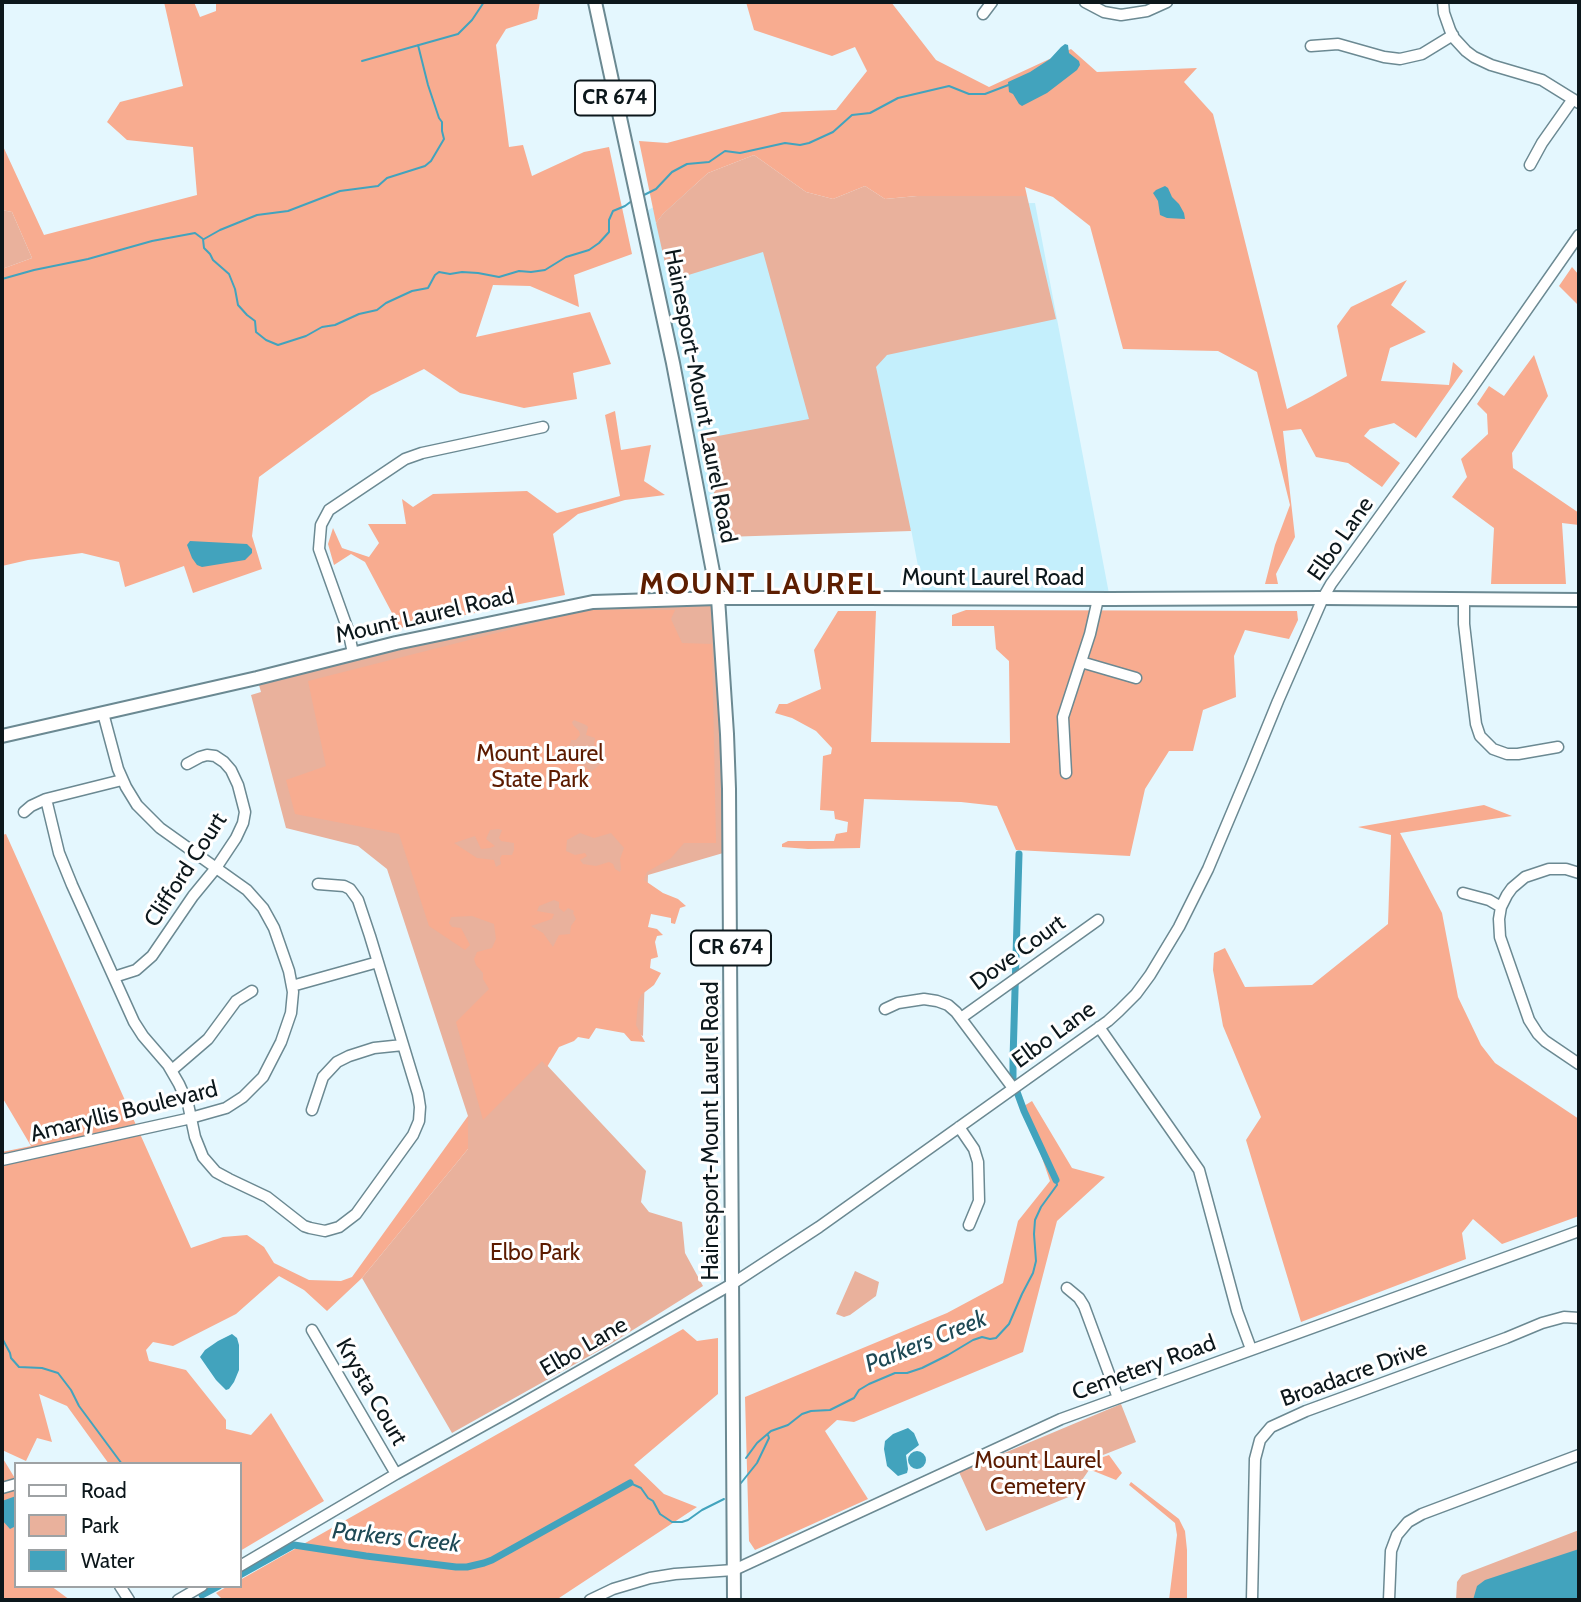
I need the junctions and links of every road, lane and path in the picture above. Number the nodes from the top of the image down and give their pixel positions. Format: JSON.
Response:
{"nodes":[{"id":1,"x":595,"y":2,"type":"edge"},
{"id":2,"x":992,"y":2,"type":"edge"},
{"id":3,"x":1085,"y":2,"type":"edge"},
{"id":4,"x":1167,"y":2,"type":"edge"},
{"id":5,"x":1443,"y":2,"type":"edge"},
{"id":6,"x":983,"y":13,"type":"dead end"},
{"id":7,"x":1453,"y":35,"type":"junction"},
{"id":8,"x":1311,"y":46,"type":"dead end"},
{"id":9,"x":1576,"y":101,"type":"edge"},
{"id":10,"x":1530,"y":165,"type":"dead end"},
{"id":11,"x":1579,"y":235,"type":"edge"},
{"id":12,"x":543,"y":427,"type":"dead end"},
{"id":13,"x":718,"y":598,"type":"junction"},
{"id":14,"x":1323,"y":598,"type":"junction"},
{"id":15,"x":1098,"y":599,"type":"junction"},
{"id":16,"x":1464,"y":599,"type":"junction"},
{"id":17,"x":1579,"y":600,"type":"edge"},
{"id":18,"x":353,"y":653,"type":"junction"},
{"id":19,"x":1081,"y":662,"type":"junction"},
{"id":20,"x":1136,"y":678,"type":"dead end"},
{"id":21,"x":103,"y":713,"type":"junction"},
{"id":22,"x":2,"y":736,"type":"edge"},
{"id":23,"x":1558,"y":747,"type":"dead end"},
{"id":24,"x":187,"y":764,"type":"dead end"},
{"id":25,"x":1066,"y":773,"type":"dead end"},
{"id":26,"x":122,"y":780,"type":"junction"},
{"id":27,"x":46,"y":799,"type":"junction"},
{"id":28,"x":24,"y":812,"type":"dead end"},
{"id":29,"x":216,"y":868,"type":"junction"},
{"id":30,"x":1578,"y":870,"type":"edge"},
{"id":31,"x":318,"y":884,"type":"dead end"},
{"id":32,"x":1463,"y":893,"type":"dead end"},
{"id":33,"x":1502,"y":906,"type":"junction"},
{"id":34,"x":1098,"y":920,"type":"dead end"},
{"id":35,"x":378,"y":962,"type":"junction"},
{"id":36,"x":114,"y":976,"type":"junction"},
{"id":37,"x":292,"y":986,"type":"junction"},
{"id":38,"x":252,"y":991,"type":"dead end"},
{"id":39,"x":885,"y":1009,"type":"dead end"},
{"id":40,"x":961,"y":1018,"type":"junction"},
{"id":41,"x":1099,"y":1027,"type":"junction"},
{"id":42,"x":402,"y":1045,"type":"junction"},
{"id":43,"x":1579,"y":1064,"type":"edge"},
{"id":44,"x":172,"y":1070,"type":"junction"},
{"id":45,"x":1013,"y":1088,"type":"junction"},
{"id":46,"x":312,"y":1110,"type":"dead end"},
{"id":47,"x":191,"y":1118,"type":"junction"},
{"id":48,"x":959,"y":1127,"type":"junction"},
{"id":49,"x":2,"y":1160,"type":"edge"},
{"id":50,"x":969,"y":1225,"type":"dead end"},
{"id":51,"x":1579,"y":1230,"type":"edge"},
{"id":52,"x":732,"y":1283,"type":"junction"},
{"id":53,"x":1067,"y":1289,"type":"dead end"},
{"id":54,"x":1579,"y":1318,"type":"edge"},
{"id":55,"x":312,"y":1330,"type":"dead end"},
{"id":56,"x":1251,"y":1349,"type":"junction"},
{"id":57,"x":1118,"y":1398,"type":"junction"},
{"id":58,"x":1579,"y":1455,"type":"edge"},
{"id":59,"x":396,"y":1474,"type":"junction"},
{"id":60,"x":242,"y":1565,"type":"edge"},
{"id":61,"x":734,"y":1570,"type":"junction"},
{"id":62,"x":199,"y":1588,"type":"edge"},
{"id":63,"x":178,"y":1600,"type":"edge"},
{"id":64,"x":590,"y":1600,"type":"edge"},
{"id":65,"x":733,"y":1600,"type":"edge"},
{"id":66,"x":1252,"y":1600,"type":"edge"},
{"id":67,"x":1389,"y":1600,"type":"edge"}],
"edges":[{"from":1,"to":13,"type":"main road","name":"Hainesport-Mount Laurel Road","number":"CR 674"},
{"from":2,"to":6,"type":"street"},
{"from":3,"to":4,"type":"street"},
{"from":5,"to":7,"type":"street"},
{"from":7,"to":8,"type":"street"},
{"from":7,"to":9,"type":"street"},
{"from":9,"to":10,"type":"street"},
{"from":11,"to":14,"type":"street","name":"Elbo Lane"},
{"from":12,"to":18,"type":"street"},
{"from":13,"to":15,"type":"main road","name":"Mount Laurel Road"},
{"from":13,"to":18,"type":"main road","name":"Mount Laurel Road"},
{"from":13,"to":52,"type":"main road","name":"Hainesport-Mount Laurel Road","number":"CR 674"},
{"from":14,"to":15,"type":"main road","name":"Mount Laurel Road"},
{"from":14,"to":16,"type":"main road","name":"Mount Laurel Road"},
{"from":14,"to":41,"type":"street","name":"Elbo Lane"},
{"from":15,"to":19,"type":"street"},
{"from":16,"to":17,"type":"main road","name":"Mount Laurel Road"},
{"from":16,"to":23,"type":"street"},
{"from":18,"to":21,"type":"main road","name":"Mount Laurel Road"},
{"from":19,"to":20,"type":"street"},
{"from":19,"to":25,"type":"street"},
{"from":21,"to":22,"type":"main road","name":"Mount Laurel Road"},
{"from":21,"to":26,"type":"street","name":"Amaryllis Boulevard"},
{"from":24,"to":29,"type":"street","name":"Clifford Court"},
{"from":26,"to":27,"type":"street"},
{"from":26,"to":29,"type":"street","name":"Amaryllis Boulevard"},
{"from":27,"to":28,"type":"street"},
{"from":27,"to":36,"type":"street"},
{"from":29,"to":36,"type":"street","name":"Clifford Court"},
{"from":29,"to":37,"type":"street","name":"Amaryllis Boulevard"},
{"from":30,"to":33,"type":"street"},
{"from":31,"to":35,"type":"street"},
{"from":32,"to":33,"type":"street"},
{"from":33,"to":43,"type":"street"},
{"from":34,"to":40,"type":"street","name":"Dove Court"},
{"from":35,"to":37,"type":"street"},
{"from":35,"to":42,"type":"street"},
{"from":36,"to":44,"type":"street"},
{"from":37,"to":47,"type":"street","name":"Amaryllis Boulevard"},
{"from":38,"to":44,"type":"street"},
{"from":39,"to":40,"type":"street"},
{"from":40,"to":45,"type":"street"},
{"from":41,"to":45,"type":"street","name":"Elbo Lane"},
{"from":41,"to":56,"type":"street"},
{"from":42,"to":46,"type":"street"},
{"from":42,"to":47,"type":"street"},
{"from":44,"to":47,"type":"street"},
{"from":45,"to":48,"type":"street","name":"Elbo Lane"},
{"from":47,"to":49,"type":"street","name":"Amaryllis Boulevard"},
{"from":48,"to":50,"type":"street"},
{"from":48,"to":52,"type":"street","name":"Elbo Lane"},
{"from":51,"to":56,"type":"street","name":"Cemetery Road"},
{"from":52,"to":59,"type":"street","name":"Elbo Lane"},
{"from":52,"to":61,"type":"main road","name":"Hainesport-Mount Laurel Road","number":"CR 674"},
{"from":53,"to":57,"type":"street"},
{"from":54,"to":66,"type":"street","name":"Broadacre Drive"},
{"from":55,"to":59,"type":"street","name":"Krysta Court"},
{"from":56,"to":57,"type":"street","name":"Cemetery Road"},
{"from":57,"to":61,"type":"street","name":"Cemetery Road"},
{"from":58,"to":67,"type":"street"},
{"from":59,"to":60,"type":"street","name":"Elbo Lane"},
{"from":61,"to":64,"type":"street"},
{"from":61,"to":65,"type":"main road","name":"Hainesport-Mount Laurel Road","number":"CR 674"},
{"from":62,"to":63,"type":"street"}]}
